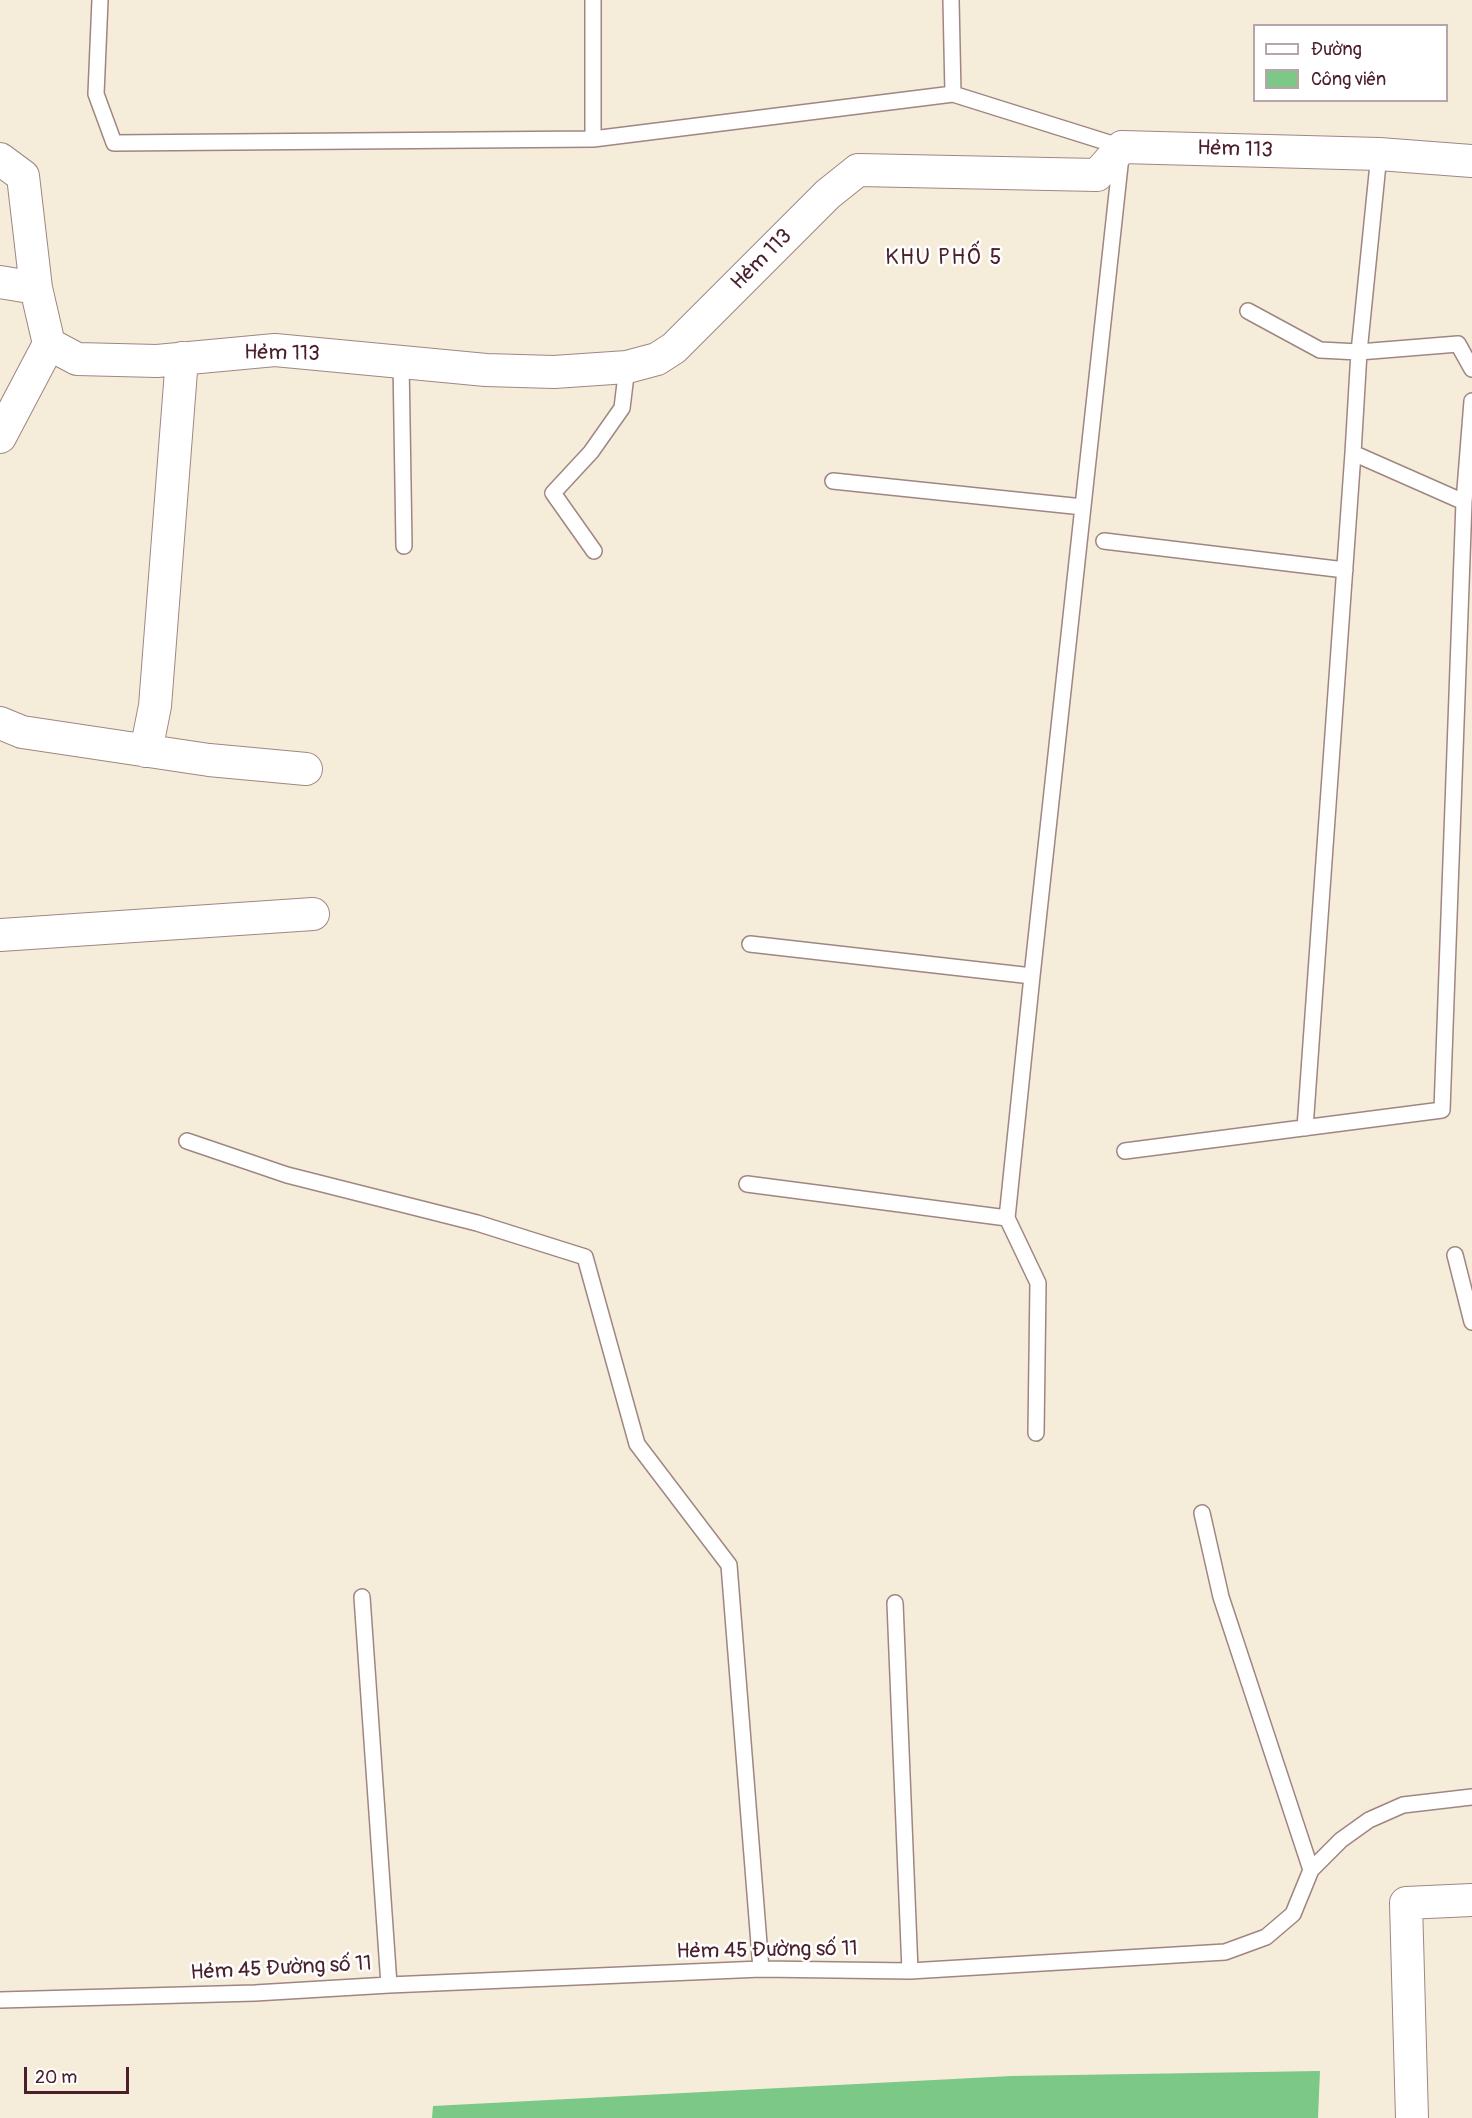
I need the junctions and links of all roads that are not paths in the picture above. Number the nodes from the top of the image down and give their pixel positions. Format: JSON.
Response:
{"nodes":[{"id":1,"x":100,"y":0,"type":"edge"},
{"id":2,"x":593,"y":0,"type":"edge"},
{"id":3,"x":951,"y":0,"type":"edge"},
{"id":4,"x":953,"y":94,"type":"junction"},
{"id":5,"x":593,"y":139,"type":"junction"},
{"id":6,"x":1122,"y":147,"type":"junction"},
{"id":7,"x":1379,"y":154,"type":"junction"},
{"id":8,"x":0,"y":159,"type":"edge"},
{"id":9,"x":1472,"y":161,"type":"edge"},
{"id":10,"x":0,"y":282,"type":"edge"},
{"id":11,"x":36,"y":288,"type":"junction"},
{"id":12,"x":1248,"y":311,"type":"dead end"},
{"id":13,"x":49,"y":344,"type":"junction"},
{"id":14,"x":1359,"y":352,"type":"junction"},
{"id":15,"x":182,"y":358,"type":"junction"},
{"id":16,"x":400,"y":361,"type":"junction"},
{"id":17,"x":627,"y":368,"type":"junction"},
{"id":18,"x":1472,"y":369,"type":"edge"},
{"id":19,"x":1472,"y":401,"type":"edge"},
{"id":20,"x":0,"y":437,"type":"edge"},
{"id":21,"x":1353,"y":453,"type":"junction"},
{"id":22,"x":833,"y":481,"type":"dead end"},
{"id":23,"x":1464,"y":502,"type":"junction"},
{"id":24,"x":1083,"y":507,"type":"junction"},
{"id":25,"x":1104,"y":541,"type":"dead end"},
{"id":26,"x":404,"y":546,"type":"dead end"},
{"id":27,"x":594,"y":551,"type":"dead end"},
{"id":28,"x":1345,"y":570,"type":"junction"},
{"id":29,"x":0,"y":723,"type":"edge"},
{"id":30,"x":146,"y":751,"type":"junction"},
{"id":31,"x":306,"y":769,"type":"dead end"},
{"id":32,"x":313,"y":914,"type":"dead end"},
{"id":33,"x":0,"y":935,"type":"edge"},
{"id":34,"x":750,"y":944,"type":"dead end"},
{"id":35,"x":1032,"y":976,"type":"junction"},
{"id":36,"x":1305,"y":1128,"type":"junction"},
{"id":37,"x":187,"y":1141,"type":"dead end"},
{"id":38,"x":1125,"y":1151,"type":"dead end"},
{"id":39,"x":747,"y":1184,"type":"dead end"},
{"id":40,"x":1007,"y":1218,"type":"junction"},
{"id":41,"x":1455,"y":1255,"type":"dead end"},
{"id":42,"x":1472,"y":1322,"type":"edge"},
{"id":43,"x":1036,"y":1434,"type":"dead end"},
{"id":44,"x":1202,"y":1513,"type":"dead end"},
{"id":45,"x":362,"y":1597,"type":"dead end"},
{"id":46,"x":895,"y":1603,"type":"dead end"},
{"id":47,"x":1472,"y":1797,"type":"edge"},
{"id":48,"x":1311,"y":1870,"type":"junction"},
{"id":49,"x":1472,"y":1900,"type":"edge"},
{"id":50,"x":761,"y":1969,"type":"junction"},
{"id":51,"x":910,"y":1971,"type":"junction"},
{"id":52,"x":389,"y":1985,"type":"junction"},
{"id":53,"x":0,"y":2000,"type":"edge"},
{"id":54,"x":1412,"y":2118,"type":"edge"}],
"edges":[{"from":1,"to":5,"type":"lane"},
{"from":2,"to":5,"type":"lane"},
{"from":3,"to":4,"type":"lane"},
{"from":4,"to":5,"type":"lane"},
{"from":4,"to":6,"type":"lane"},
{"from":6,"to":7,"type":"street","name":"Hẻm 113"},
{"from":6,"to":17,"type":"street","name":"Hẻm 113"},
{"from":6,"to":24,"type":"lane"},
{"from":7,"to":9,"type":"street","name":"Hẻm 113"},
{"from":7,"to":14,"type":"lane"},
{"from":8,"to":11,"type":"street"},
{"from":10,"to":11,"type":"street"},
{"from":11,"to":13,"type":"street"},
{"from":12,"to":14,"type":"lane"},
{"from":13,"to":15,"type":"street","name":"Hẻm 113"},
{"from":13,"to":20,"type":"street"},
{"from":14,"to":18,"type":"lane"},
{"from":14,"to":21,"type":"lane"},
{"from":15,"to":16,"type":"street","name":"Hẻm 113"},
{"from":15,"to":30,"type":"street"},
{"from":16,"to":17,"type":"street","name":"Hẻm 113"},
{"from":16,"to":26,"type":"lane"},
{"from":17,"to":27,"type":"lane"},
{"from":19,"to":23,"type":"lane"},
{"from":21,"to":23,"type":"lane"},
{"from":21,"to":28,"type":"lane"},
{"from":22,"to":24,"type":"lane"},
{"from":23,"to":36,"type":"lane"},
{"from":24,"to":35,"type":"lane"},
{"from":25,"to":28,"type":"lane"},
{"from":28,"to":36,"type":"lane"},
{"from":29,"to":30,"type":"street"},
{"from":30,"to":31,"type":"street"},
{"from":32,"to":33,"type":"street"},
{"from":34,"to":35,"type":"lane"},
{"from":35,"to":40,"type":"lane"},
{"from":36,"to":38,"type":"lane"},
{"from":37,"to":50,"type":"lane"},
{"from":39,"to":40,"type":"lane"},
{"from":40,"to":43,"type":"lane"},
{"from":41,"to":42,"type":"lane"},
{"from":44,"to":48,"type":"lane"},
{"from":45,"to":52,"type":"lane"},
{"from":46,"to":51,"type":"lane"},
{"from":47,"to":48,"type":"lane","name":"Hẻm 45 Đường số 11"},
{"from":48,"to":51,"type":"lane","name":"Hẻm 45 Đường số 11"},
{"from":49,"to":54,"type":"street"},
{"from":50,"to":51,"type":"lane","name":"Hẻm 45 Đường số 11"},
{"from":50,"to":52,"type":"lane","name":"Hẻm 45 Đường số 11"},
{"from":52,"to":53,"type":"lane","name":"Hẻm 45 Đường số 11"}]}
